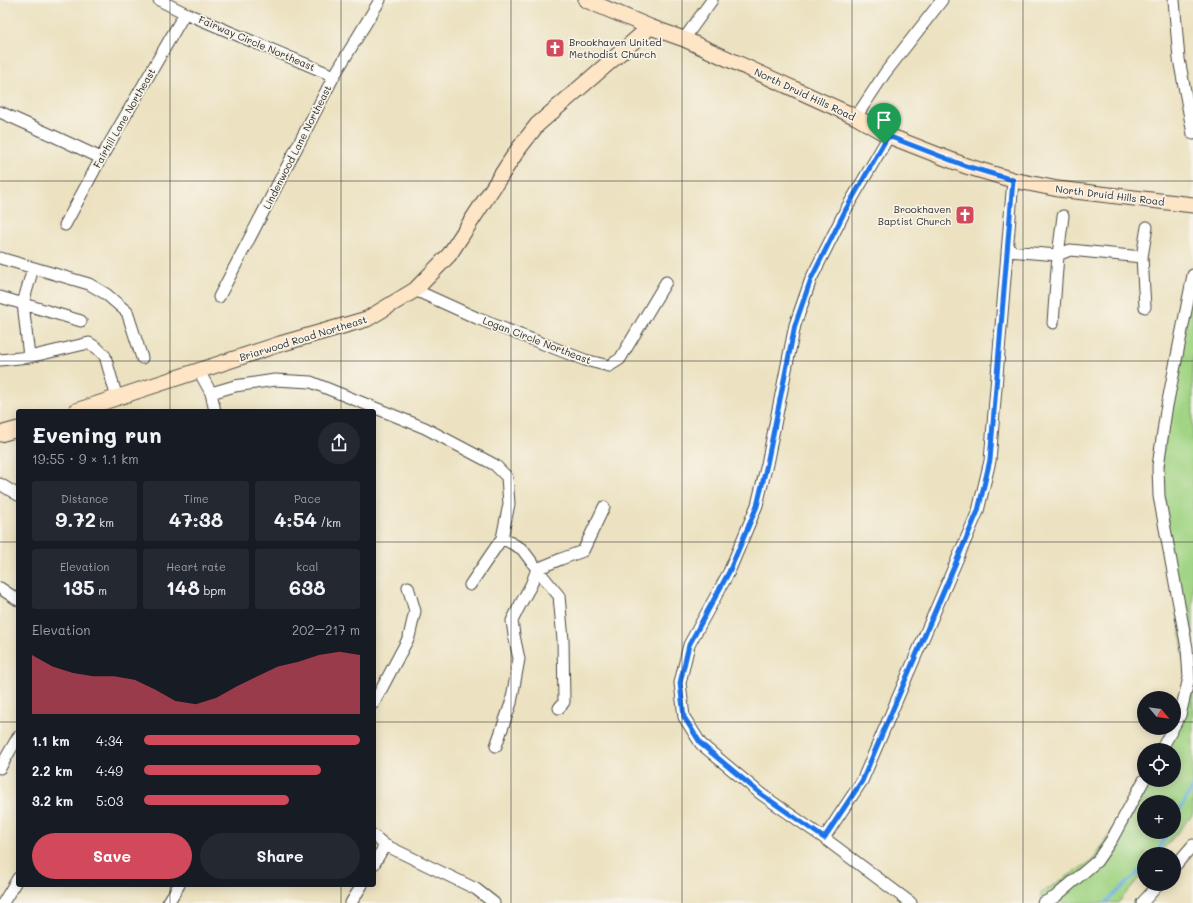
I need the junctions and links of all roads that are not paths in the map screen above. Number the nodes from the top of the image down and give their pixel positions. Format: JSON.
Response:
{"nodes":[{"id":1,"x":160,"y":0,"type":"edge"},
{"id":2,"x":380,"y":0,"type":"edge"},
{"id":3,"x":586,"y":0,"type":"edge"},
{"id":4,"x":712,"y":0,"type":"edge"},
{"id":5,"x":942,"y":0,"type":"edge"},
{"id":6,"x":1174,"y":0,"type":"edge"},
{"id":7,"x":185,"y":13,"type":"junction"},
{"id":8,"x":650,"y":27,"type":"junction"},
{"id":9,"x":684,"y":39,"type":"junction"},
{"id":10,"x":334,"y":76,"type":"junction"},
{"id":11,"x":1190,"y":100,"type":"edge"},
{"id":12,"x":0,"y":112,"type":"edge"},
{"id":13,"x":856,"y":117,"type":"junction"},
{"id":14,"x":1193,"y":134,"type":"edge"},
{"id":15,"x":888,"y":136,"type":"junction"},
{"id":16,"x":101,"y":158,"type":"junction"},
{"id":17,"x":1013,"y":180,"type":"junction"},
{"id":18,"x":1193,"y":206,"type":"edge"},
{"id":19,"x":1063,"y":216,"type":"dead end"},
{"id":20,"x":65,"y":225,"type":"dead end"},
{"id":21,"x":1147,"y":227,"type":"dead end"},
{"id":22,"x":1007,"y":251,"type":"junction"},
{"id":23,"x":1058,"y":255,"type":"junction"},
{"id":24,"x":1142,"y":257,"type":"junction"},
{"id":25,"x":0,"y":258,"type":"edge"},
{"id":26,"x":33,"y":268,"type":"junction"},
{"id":27,"x":1193,"y":275,"type":"edge"},
{"id":28,"x":666,"y":282,"type":"dead end"},
{"id":29,"x":415,"y":290,"type":"junction"},
{"id":30,"x":0,"y":296,"type":"edge"},
{"id":31,"x":219,"y":298,"type":"dead end"},
{"id":32,"x":23,"y":303,"type":"junction"},
{"id":33,"x":1144,"y":307,"type":"dead end"},
{"id":34,"x":81,"y":321,"type":"dead end"},
{"id":35,"x":1053,"y":323,"type":"dead end"},
{"id":36,"x":29,"y":357,"type":"junction"},
{"id":37,"x":142,"y":358,"type":"dead end"},
{"id":38,"x":0,"y":360,"type":"edge"},
{"id":39,"x":198,"y":371,"type":"junction"},
{"id":40,"x":211,"y":393,"type":"junction"},
{"id":41,"x":117,"y":398,"type":"junction"},
{"id":42,"x":82,"y":409,"type":"edge"},
{"id":43,"x":215,"y":409,"type":"edge"},
{"id":44,"x":16,"y":430,"type":"edge"},
{"id":45,"x":0,"y":434,"type":"edge"},
{"id":46,"x":0,"y":484,"type":"edge"},
{"id":47,"x":16,"y":494,"type":"edge"},
{"id":48,"x":604,"y":507,"type":"dead end"},
{"id":49,"x":502,"y":538,"type":"junction"},
{"id":50,"x":537,"y":569,"type":"junction"},
{"id":51,"x":470,"y":584,"type":"dead end"},
{"id":52,"x":408,"y":587,"type":"dead end"},
{"id":53,"x":0,"y":588,"type":"edge"},
{"id":54,"x":16,"y":599,"type":"edge"},
{"id":55,"x":376,"y":698,"type":"edge"},
{"id":56,"x":560,"y":708,"type":"dead end"},
{"id":57,"x":1181,"y":712,"type":"edge"},
{"id":58,"x":16,"y":740,"type":"edge"},
{"id":59,"x":496,"y":746,"type":"dead end"},
{"id":60,"x":0,"y":768,"type":"edge"},
{"id":61,"x":1140,"y":787,"type":"edge"},
{"id":62,"x":376,"y":838,"type":"edge"},
{"id":63,"x":824,"y":838,"type":"junction"},
{"id":64,"x":385,"y":845,"type":"junction"},
{"id":65,"x":1193,"y":845,"type":"edge"},
{"id":66,"x":1181,"y":859,"type":"edge"},
{"id":67,"x":376,"y":861,"type":"edge"},
{"id":68,"x":16,"y":881,"type":"edge"},
{"id":69,"x":178,"y":887,"type":"edge"},
{"id":70,"x":361,"y":887,"type":"edge"},
{"id":71,"x":1153,"y":891,"type":"edge"},
{"id":72,"x":1056,"y":900,"type":"edge"},
{"id":73,"x":3,"y":903,"type":"edge"},
{"id":74,"x":168,"y":903,"type":"edge"},
{"id":75,"x":351,"y":903,"type":"edge"},
{"id":76,"x":494,"y":903,"type":"edge"},
{"id":77,"x":911,"y":903,"type":"edge"},
{"id":78,"x":1043,"y":903,"type":"edge"},
{"id":79,"x":1142,"y":903,"type":"edge"}],
"edges":[{"from":1,"to":7,"type":"street","name":"Fairway Circle Northeast"},
{"from":2,"to":10,"type":"street","name":"Lindenwood Lane Northeast"},
{"from":3,"to":8,"type":"street","name":"North Druid Hills Road"},
{"from":4,"to":9,"type":"street"},
{"from":5,"to":13,"type":"street"},
{"from":6,"to":11,"type":"street"},
{"from":7,"to":10,"type":"street","name":"Fairway Circle Northeast"},
{"from":7,"to":16,"type":"street","name":"Fairhill Lane Northeast"},
{"from":8,"to":9,"type":"street","name":"North Druid Hills Road"},
{"from":8,"to":29,"type":"street","name":"Briarwood Road Northeast"},
{"from":9,"to":13,"type":"street","name":"North Druid Hills Road"},
{"from":10,"to":31,"type":"street","name":"Lindenwood Lane Northeast"},
{"from":11,"to":14,"type":"street"},
{"from":12,"to":16,"type":"street"},
{"from":13,"to":15,"type":"street","name":"North Druid Hills Road"},
{"from":15,"to":17,"type":"street","name":"North Druid Hills Road"},
{"from":15,"to":63,"type":"street"},
{"from":16,"to":20,"type":"street","name":"Fairhill Lane Northeast"},
{"from":17,"to":18,"type":"street","name":"North Druid Hills Road"},
{"from":17,"to":22,"type":"street"},
{"from":19,"to":23,"type":"street"},
{"from":21,"to":24,"type":"street"},
{"from":22,"to":23,"type":"street"},
{"from":22,"to":63,"type":"street"},
{"from":23,"to":24,"type":"street"},
{"from":23,"to":35,"type":"street"},
{"from":24,"to":33,"type":"street"},
{"from":25,"to":26,"type":"street"},
{"from":26,"to":32,"type":"street"},
{"from":26,"to":37,"type":"street"},
{"from":27,"to":57,"type":"street"},
{"from":28,"to":29,"type":"street","name":"Logan Circle Northeast"},
{"from":29,"to":39,"type":"street","name":"Briarwood Road Northeast"},
{"from":30,"to":32,"type":"street"},
{"from":32,"to":34,"type":"street"},
{"from":32,"to":36,"type":"street"},
{"from":36,"to":38,"type":"street"},
{"from":36,"to":41,"type":"street"},
{"from":39,"to":40,"type":"street"},
{"from":39,"to":41,"type":"street","name":"Briarwood Road Northeast"},
{"from":40,"to":43,"type":"street"},
{"from":40,"to":49,"type":"street"},
{"from":41,"to":42,"type":"street","name":"Briarwood Road Northeast"},
{"from":44,"to":45,"type":"street"},
{"from":46,"to":47,"type":"street"},
{"from":48,"to":50,"type":"street"},
{"from":49,"to":50,"type":"street"},
{"from":49,"to":51,"type":"street"},
{"from":50,"to":56,"type":"street"},
{"from":50,"to":59,"type":"street"},
{"from":52,"to":55,"type":"street"},
{"from":53,"to":54,"type":"street"},
{"from":58,"to":60,"type":"street"},
{"from":61,"to":72,"type":"street"},
{"from":62,"to":64,"type":"street"},
{"from":63,"to":77,"type":"street"},
{"from":64,"to":67,"type":"street"},
{"from":64,"to":76,"type":"street"},
{"from":65,"to":66,"type":"street"},
{"from":68,"to":73,"type":"street"},
{"from":69,"to":74,"type":"street"},
{"from":70,"to":75,"type":"street"},
{"from":71,"to":79,"type":"street"},
{"from":72,"to":78,"type":"street"}]}
